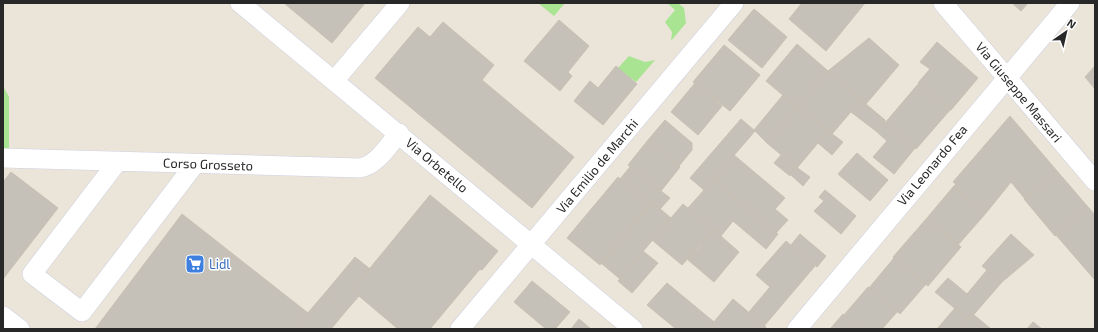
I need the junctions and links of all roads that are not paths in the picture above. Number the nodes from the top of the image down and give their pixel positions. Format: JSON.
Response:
{"nodes":[{"id":1,"x":240,"y":3,"type":"edge"},
{"id":2,"x":400,"y":3,"type":"edge"},
{"id":3,"x":734,"y":3,"type":"edge"},
{"id":4,"x":943,"y":3,"type":"edge"},
{"id":5,"x":1070,"y":3,"type":"edge"},
{"id":6,"x":1006,"y":77,"type":"junction"},
{"id":7,"x":334,"y":81,"type":"junction"},
{"id":8,"x":399,"y":133,"type":"junction"},
{"id":9,"x":3,"y":158,"type":"edge"},
{"id":10,"x":118,"y":161,"type":"junction"},
{"id":11,"x":195,"y":164,"type":"junction"},
{"id":12,"x":1095,"y":182,"type":"edge"},
{"id":13,"x":532,"y":244,"type":"junction"},
{"id":14,"x":3,"y":316,"type":"edge"},
{"id":15,"x":20,"y":329,"type":"edge"},
{"id":16,"x":460,"y":329,"type":"edge"},
{"id":17,"x":633,"y":329,"type":"edge"},
{"id":18,"x":797,"y":329,"type":"edge"}],
"edges":[{"from":1,"to":7,"type":"street","name":"Via Orbetello"},
{"from":2,"to":7,"type":"street"},
{"from":3,"to":13,"type":"street","name":"Via Emilio de Marchi"},
{"from":4,"to":6,"type":"street","name":"Via Giuseppe Massari"},
{"from":5,"to":6,"type":"street","name":"Via Leonardo Fea"},
{"from":6,"to":12,"type":"street","name":"Via Giuseppe Massari"},
{"from":6,"to":18,"type":"street","name":"Via Leonardo Fea"},
{"from":7,"to":8,"type":"street","name":"Via Orbetello"},
{"from":8,"to":11,"type":"street","name":"Corso Grosseto"},
{"from":8,"to":13,"type":"street","name":"Via Orbetello"},
{"from":9,"to":10,"type":"street","name":"Corso Grosseto"},
{"from":10,"to":11,"type":"street","name":"Corso Grosseto"},
{"from":10,"to":11,"type":"street"},
{"from":13,"to":16,"type":"street","name":"Via Emilio de Marchi"},
{"from":13,"to":17,"type":"street","name":"Via Orbetello"},
{"from":14,"to":15,"type":"street"}]}
